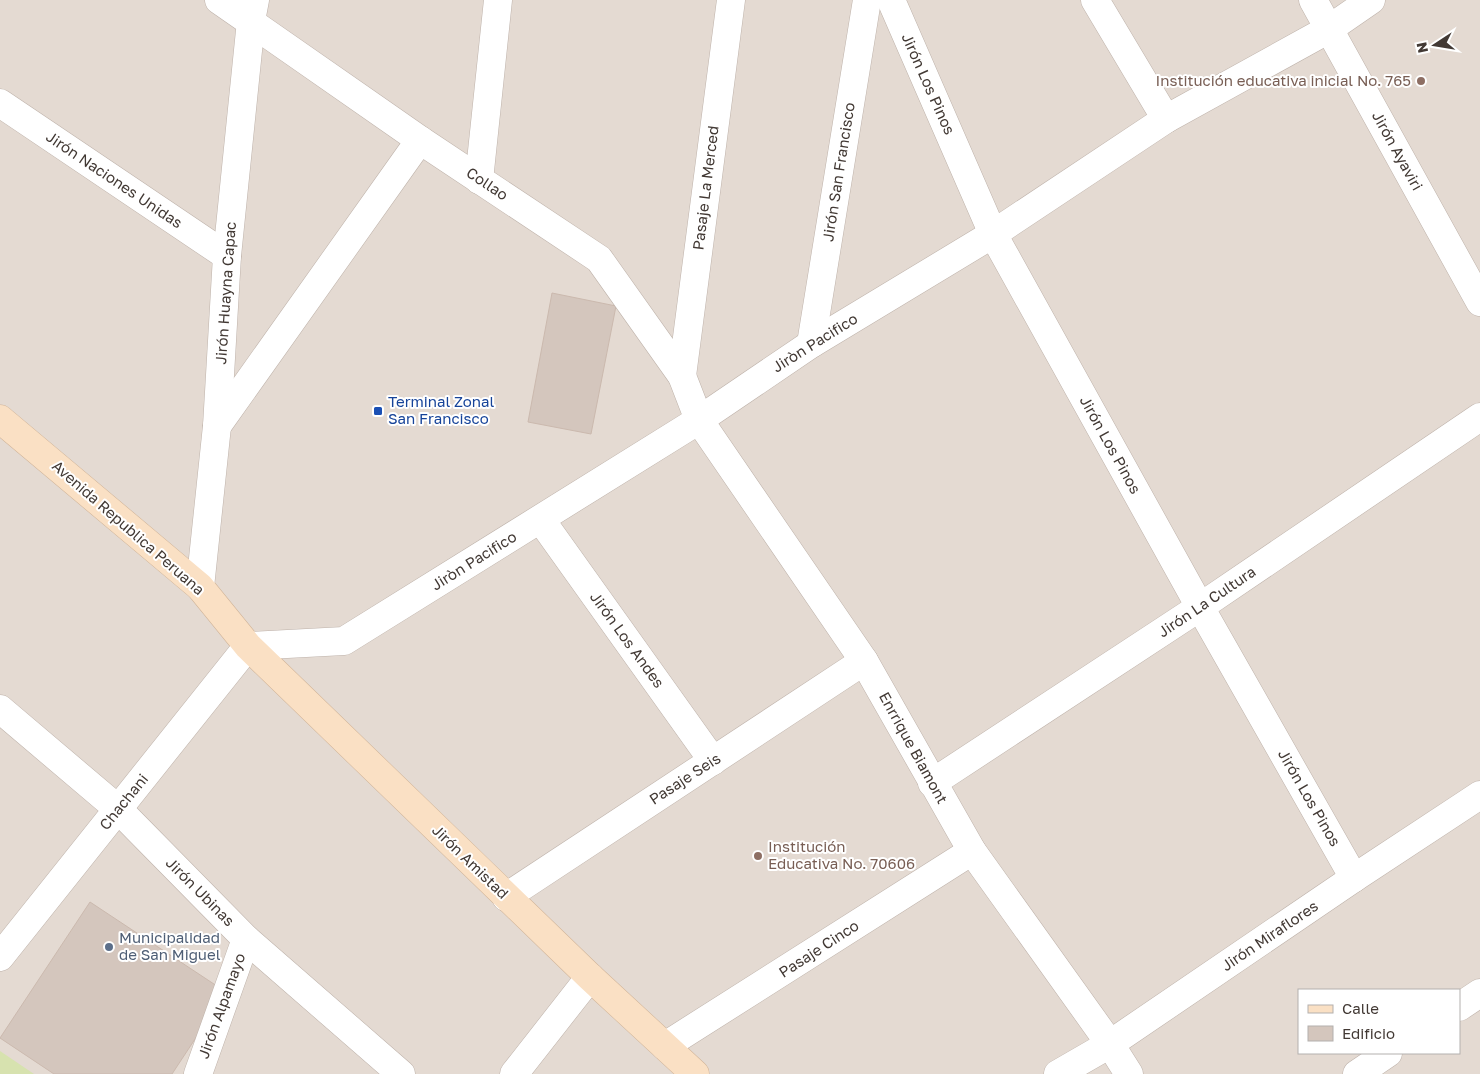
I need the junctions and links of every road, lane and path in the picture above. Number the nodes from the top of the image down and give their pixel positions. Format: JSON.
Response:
{"nodes":[{"id":1,"x":219,"y":0,"type":"edge"},
{"id":2,"x":498,"y":0,"type":"edge"},
{"id":3,"x":731,"y":0,"type":"edge"},
{"id":4,"x":867,"y":0,"type":"edge"},
{"id":5,"x":891,"y":0,"type":"edge"},
{"id":6,"x":1095,"y":0,"type":"edge"},
{"id":7,"x":1312,"y":0,"type":"edge"},
{"id":8,"x":1371,"y":0,"type":"edge"},
{"id":9,"x":253,"y":10,"type":"edge"},
{"id":10,"x":1329,"y":28,"type":"junction"},
{"id":11,"x":0,"y":103,"type":"edge"},
{"id":12,"x":1166,"y":119,"type":"junction"},
{"id":13,"x":420,"y":140,"type":"junction"},
{"id":14,"x":480,"y":180,"type":"junction"},
{"id":15,"x":994,"y":234,"type":"junction"},
{"id":16,"x":227,"y":256,"type":"junction"},
{"id":17,"x":1480,"y":302,"type":"edge"},
{"id":18,"x":811,"y":344,"type":"junction"},
{"id":19,"x":682,"y":376,"type":"junction"},
{"id":20,"x":1480,"y":417,"type":"edge"},
{"id":21,"x":0,"y":419,"type":"edge"},
{"id":22,"x":699,"y":420,"type":"junction"},
{"id":23,"x":217,"y":426,"type":"junction"},
{"id":24,"x":541,"y":520,"type":"junction"},
{"id":25,"x":200,"y":587,"type":"junction"},
{"id":26,"x":1200,"y":608,"type":"junction"},
{"id":27,"x":248,"y":646,"type":"junction"},
{"id":28,"x":864,"y":661,"type":"junction"},
{"id":29,"x":0,"y":709,"type":"edge"},
{"id":30,"x":713,"y":761,"type":"junction"},
{"id":31,"x":932,"y":783,"type":"junction"},
{"id":32,"x":1480,"y":795,"type":"edge"},
{"id":33,"x":118,"y":810,"type":"junction"},
{"id":34,"x":972,"y":851,"type":"junction"},
{"id":35,"x":1354,"y":878,"type":"junction"},
{"id":36,"x":506,"y":897,"type":"junction"},
{"id":37,"x":246,"y":939,"type":"junction"},
{"id":38,"x":0,"y":957,"type":"edge"},
{"id":39,"x":590,"y":977,"type":"junction"},
{"id":40,"x":1480,"y":993,"type":"edge"},
{"id":41,"x":1460,"y":1005,"type":"edge"},
{"id":42,"x":1110,"y":1044,"type":"junction"},
{"id":43,"x":666,"y":1046,"type":"junction"},
{"id":44,"x":1388,"y":1061,"type":"edge"},
{"id":45,"x":198,"y":1074,"type":"edge"},
{"id":46,"x":401,"y":1074,"type":"edge"},
{"id":47,"x":514,"y":1074,"type":"edge"},
{"id":48,"x":695,"y":1074,"type":"edge"},
{"id":49,"x":1058,"y":1074,"type":"edge"},
{"id":50,"x":1129,"y":1074,"type":"edge"},
{"id":51,"x":1358,"y":1074,"type":"edge"}],
"edges":[{"from":1,"to":9,"type":"street","name":"Collao"},
{"from":2,"to":14,"type":"street"},
{"from":3,"to":19,"type":"street","name":"Pasaje La Merced"},
{"from":4,"to":18,"type":"street","name":"Jirón San Francisco"},
{"from":5,"to":15,"type":"street","name":"Jirón Los Pinos"},
{"from":6,"to":12,"type":"street"},
{"from":7,"to":10,"type":"street","name":"Jirón Ayaviri"},
{"from":8,"to":10,"type":"street","name":"Jiròn Pacifico"},
{"from":9,"to":13,"type":"street","name":"Collao"},
{"from":9,"to":16,"type":"street","name":"Jirón Huayna Capac"},
{"from":10,"to":12,"type":"street","name":"Jiròn Pacifico"},
{"from":10,"to":17,"type":"street","name":"Jirón Ayaviri"},
{"from":11,"to":16,"type":"street","name":"Jirón Naciones Unidas"},
{"from":12,"to":15,"type":"street","name":"Jiròn Pacifico"},
{"from":13,"to":14,"type":"street","name":"Collao"},
{"from":13,"to":23,"type":"street"},
{"from":14,"to":19,"type":"street","name":"Collao"},
{"from":15,"to":18,"type":"street","name":"Jiròn Pacifico"},
{"from":15,"to":26,"type":"street","name":"Jirón Los Pinos"},
{"from":16,"to":23,"type":"street","name":"Jirón Huayna Capac"},
{"from":18,"to":22,"type":"street","name":"Jiròn Pacifico"},
{"from":19,"to":22,"type":"street","name":"Collao"},
{"from":20,"to":26,"type":"street","name":"Jirón La Cultura"},
{"from":21,"to":25,"type":"street","name":"Avenida Republica Peruana"},
{"from":22,"to":24,"type":"street","name":"Jiròn Pacifico"},
{"from":22,"to":28,"type":"street","name":"Enrrique Biamont"},
{"from":23,"to":25,"type":"street","name":"Jirón Huayna Capac"},
{"from":24,"to":27,"type":"street","name":"Jiròn Pacifico"},
{"from":24,"to":30,"type":"street","name":"Jirón Los Andes"},
{"from":25,"to":27,"type":"street","name":"Avenida Republica Peruana"},
{"from":26,"to":31,"type":"street","name":"Jirón La Cultura"},
{"from":26,"to":35,"type":"street","name":"Jirón Los Pinos"},
{"from":27,"to":33,"type":"street","name":"Chachani"},
{"from":27,"to":36,"type":"street","name":"Jirón Amistad"},
{"from":28,"to":30,"type":"street","name":"Pasaje Seis"},
{"from":28,"to":31,"type":"street","name":"Enrrique Biamont"},
{"from":29,"to":33,"type":"street","name":"Jirón Ubinas"},
{"from":30,"to":36,"type":"street","name":"Pasaje Seis"},
{"from":31,"to":34,"type":"street","name":"Enrrique Biamont"},
{"from":32,"to":35,"type":"street","name":"Jirón Miraflores"},
{"from":33,"to":37,"type":"street","name":"Jirón Ubinas"},
{"from":33,"to":38,"type":"street","name":"Chachani"},
{"from":34,"to":42,"type":"street","name":"Enrrique Biamont"},
{"from":34,"to":43,"type":"street","name":"Pasaje Cinco"},
{"from":35,"to":42,"type":"street","name":"Jirón Miraflores"},
{"from":36,"to":39,"type":"street","name":"Jirón Amistad"},
{"from":37,"to":45,"type":"street","name":"Jirón Alpamayo"},
{"from":37,"to":46,"type":"street","name":"Jirón Ubinas"},
{"from":39,"to":43,"type":"street","name":"Jirón Amistad"},
{"from":39,"to":47,"type":"street"},
{"from":40,"to":41,"type":"street"},
{"from":42,"to":49,"type":"street","name":"Jirón Miraflores"},
{"from":42,"to":50,"type":"street","name":"Enrrique Biamont"},
{"from":43,"to":48,"type":"street","name":"Jirón Amistad"},
{"from":44,"to":51,"type":"street"}]}
